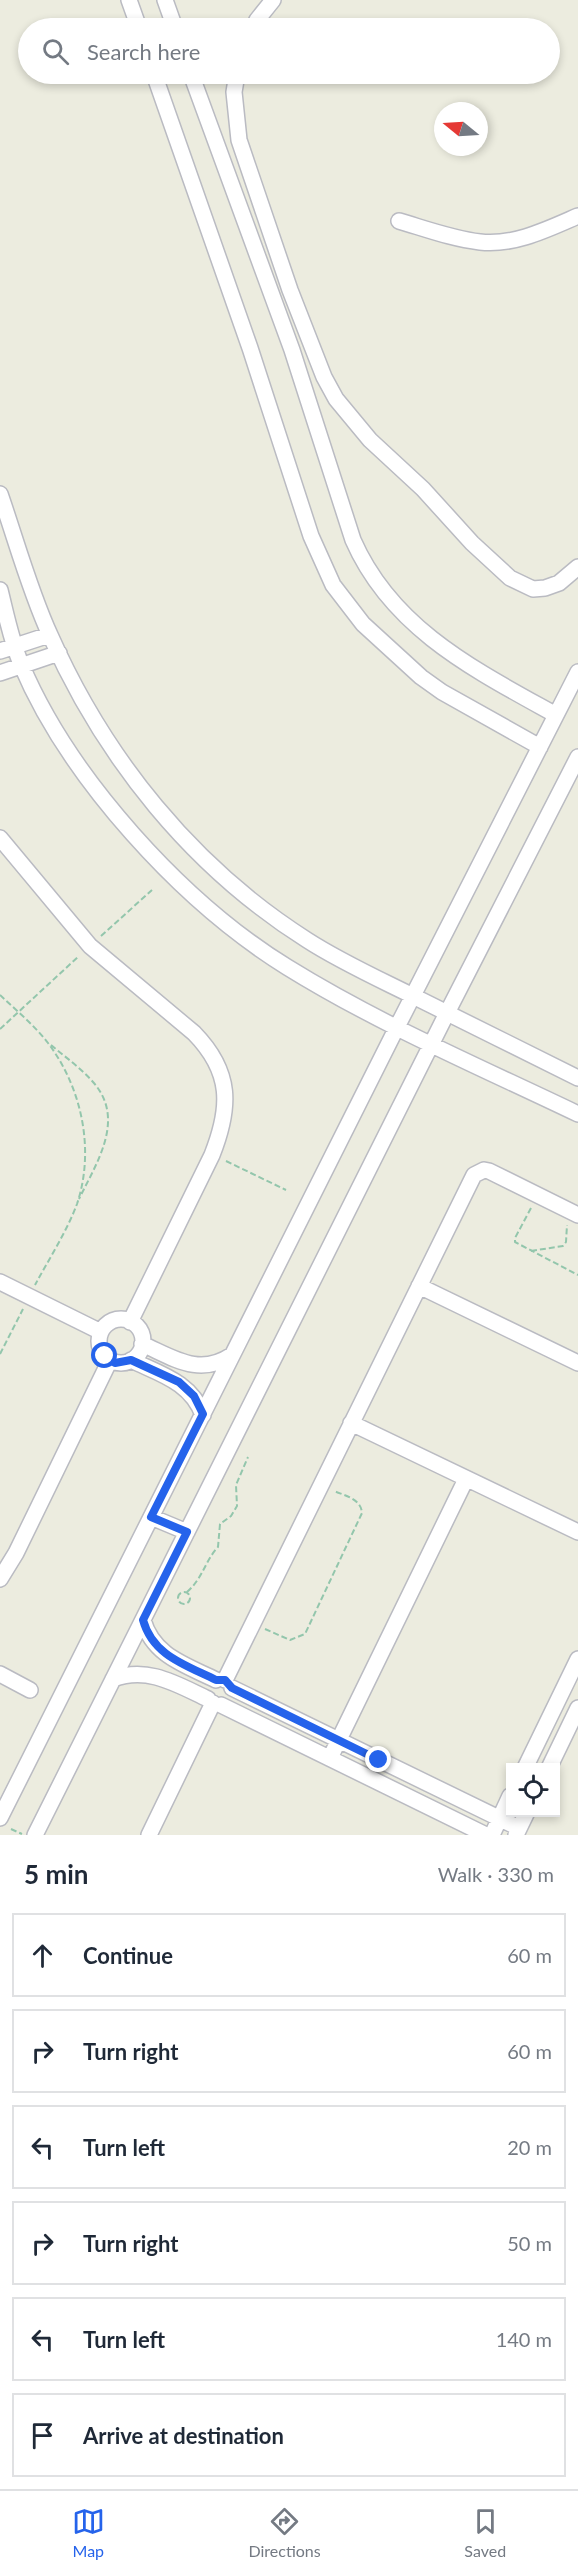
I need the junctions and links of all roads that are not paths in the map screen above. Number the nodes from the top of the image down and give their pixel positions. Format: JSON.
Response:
{"nodes":[{"id":1,"x":129,"y":0,"type":"edge"},
{"id":2,"x":165,"y":0,"type":"edge"},
{"id":3,"x":273,"y":0,"type":"edge"},
{"id":4,"x":135,"y":18,"type":"edge"},
{"id":5,"x":171,"y":18,"type":"edge"},
{"id":6,"x":259,"y":18,"type":"edge"},
{"id":7,"x":158,"y":84,"type":"edge"},
{"id":8,"x":195,"y":84,"type":"edge"},
{"id":9,"x":235,"y":84,"type":"edge"},
{"id":10,"x":578,"y":216,"type":"edge"},
{"id":11,"x":399,"y":221,"type":"dead end"},
{"id":12,"x":0,"y":494,"type":"edge"},
{"id":13,"x":578,"y":567,"type":"edge"},
{"id":14,"x":0,"y":590,"type":"edge"},
{"id":15,"x":49,"y":635,"type":"junction"},
{"id":16,"x":7,"y":649,"type":"edge"},
{"id":17,"x":59,"y":653,"type":"junction"},
{"id":18,"x":22,"y":666,"type":"junction"},
{"id":19,"x":578,"y":672,"type":"edge"},
{"id":20,"x":0,"y":673,"type":"edge"},
{"id":21,"x":556,"y":715,"type":"junction"},
{"id":22,"x":540,"y":747,"type":"junction"},
{"id":23,"x":577,"y":763,"type":"edge"},
{"id":24,"x":0,"y":838,"type":"edge"},
{"id":25,"x":412,"y":996,"type":"junction"},
{"id":26,"x":447,"y":1013,"type":"junction"},
{"id":27,"x":397,"y":1028,"type":"junction"},
{"id":28,"x":432,"y":1044,"type":"junction"},
{"id":29,"x":578,"y":1078,"type":"edge"},
{"id":30,"x":578,"y":1114,"type":"edge"},
{"id":31,"x":572,"y":1219,"type":"edge"},
{"id":32,"x":0,"y":1282,"type":"edge"},
{"id":33,"x":419,"y":1286,"type":"junction"},
{"id":34,"x":130,"y":1322,"type":"junction"},
{"id":35,"x":101,"y":1332,"type":"junction"},
{"id":36,"x":142,"y":1344,"type":"junction"},
{"id":37,"x":232,"y":1355,"type":"junction"},
{"id":38,"x":110,"y":1360,"type":"junction"},
{"id":39,"x":131,"y":1360,"type":"junction"},
{"id":40,"x":578,"y":1363,"type":"edge"},
{"id":41,"x":188,"y":1364,"type":"junction"},
{"id":42,"x":179,"y":1382,"type":"junction"},
{"id":43,"x":203,"y":1414,"type":"junction"},
{"id":44,"x":351,"y":1423,"type":"junction"},
{"id":45,"x":466,"y":1479,"type":"junction"},
{"id":46,"x":151,"y":1517,"type":"junction"},
{"id":47,"x":187,"y":1532,"type":"junction"},
{"id":48,"x":578,"y":1532,"type":"edge"},
{"id":49,"x":0,"y":1579,"type":"edge"},
{"id":50,"x":143,"y":1620,"type":"junction"},
{"id":51,"x":167,"y":1656,"type":"junction"},
{"id":52,"x":578,"y":1659,"type":"edge"},
{"id":53,"x":0,"y":1674,"type":"edge"},
{"id":54,"x":157,"y":1676,"type":"junction"},
{"id":55,"x":113,"y":1680,"type":"junction"},
{"id":56,"x":224,"y":1683,"type":"junction"},
{"id":57,"x":30,"y":1690,"type":"dead end"},
{"id":58,"x":560,"y":1695,"type":"junction"},
{"id":59,"x":214,"y":1702,"type":"junction"},
{"id":60,"x":578,"y":1706,"type":"edge"},
{"id":61,"x":338,"y":1740,"type":"junction"},
{"id":62,"x":330,"y":1758,"type":"junction"},
{"id":63,"x":527,"y":1763,"type":"edge"},
{"id":64,"x":551,"y":1763,"type":"edge"},
{"id":65,"x":506,"y":1805,"type":"edge"},
{"id":66,"x":524,"y":1817,"type":"edge"},
{"id":67,"x":500,"y":1818,"type":"junction"},
{"id":68,"x":4,"y":1823,"type":"edge"},
{"id":69,"x":517,"y":1831,"type":"edge"},
{"id":70,"x":35,"y":1835,"type":"edge"},
{"id":71,"x":149,"y":1835,"type":"edge"},
{"id":72,"x":486,"y":1835,"type":"edge"},
{"id":73,"x":492,"y":1835,"type":"edge"}],
"edges":[{"from":1,"to":4,"type":"street"},
{"from":2,"to":5,"type":"street"},
{"from":3,"to":6,"type":"street"},
{"from":7,"to":22,"type":"street"},
{"from":8,"to":21,"type":"street"},
{"from":9,"to":13,"type":"street"},
{"from":10,"to":11,"type":"street"},
{"from":12,"to":15,"type":"street"},
{"from":14,"to":16,"type":"street"},
{"from":15,"to":16,"type":"street"},
{"from":15,"to":17,"type":"street"},
{"from":16,"to":18,"type":"street"},
{"from":17,"to":18,"type":"street"},
{"from":17,"to":25,"type":"street"},
{"from":18,"to":20,"type":"street"},
{"from":18,"to":27,"type":"street"},
{"from":19,"to":21,"type":"street"},
{"from":21,"to":22,"type":"street"},
{"from":22,"to":25,"type":"street"},
{"from":23,"to":26,"type":"street"},
{"from":24,"to":34,"type":"street"},
{"from":25,"to":26,"type":"street"},
{"from":25,"to":27,"type":"street"},
{"from":26,"to":28,"type":"street"},
{"from":26,"to":29,"type":"street"},
{"from":27,"to":28,"type":"street"},
{"from":27,"to":37,"type":"street"},
{"from":28,"to":30,"type":"street"},
{"from":28,"to":47,"type":"street"},
{"from":31,"to":33,"type":"street"},
{"from":32,"to":35,"type":"street"},
{"from":33,"to":40,"type":"street"},
{"from":33,"to":44,"type":"street"},
{"from":34,"to":35,"type":"street"},
{"from":34,"to":36,"type":"street"},
{"from":35,"to":38,"type":"street"},
{"from":36,"to":39,"type":"street"},
{"from":36,"to":41,"type":"street"},
{"from":37,"to":41,"type":"street"},
{"from":37,"to":43,"type":"street"},
{"from":38,"to":39,"type":"street"},
{"from":38,"to":49,"type":"street"},
{"from":39,"to":42,"type":"street"},
{"from":41,"to":42,"type":"street"},
{"from":42,"to":43,"type":"street"},
{"from":43,"to":46,"type":"street"},
{"from":44,"to":45,"type":"street"},
{"from":44,"to":56,"type":"street"},
{"from":45,"to":48,"type":"street"},
{"from":45,"to":61,"type":"street"},
{"from":46,"to":47,"type":"street"},
{"from":46,"to":68,"type":"street"},
{"from":47,"to":50,"type":"street"},
{"from":50,"to":51,"type":"street"},
{"from":50,"to":55,"type":"street"},
{"from":51,"to":54,"type":"street"},
{"from":51,"to":56,"type":"street"},
{"from":52,"to":58,"type":"street"},
{"from":53,"to":57,"type":"street"},
{"from":54,"to":55,"type":"street"},
{"from":54,"to":59,"type":"street"},
{"from":55,"to":70,"type":"street"},
{"from":56,"to":59,"type":"street"},
{"from":56,"to":59,"type":"street"},
{"from":56,"to":61,"type":"street"},
{"from":58,"to":60,"type":"street"},
{"from":58,"to":63,"type":"street"},
{"from":59,"to":62,"type":"street"},
{"from":59,"to":71,"type":"street"},
{"from":60,"to":64,"type":"street"},
{"from":61,"to":62,"type":"street"},
{"from":61,"to":67,"type":"street"},
{"from":62,"to":72,"type":"street"},
{"from":65,"to":67,"type":"street"},
{"from":66,"to":69,"type":"street"},
{"from":67,"to":69,"type":"street"},
{"from":67,"to":73,"type":"street"}]}
